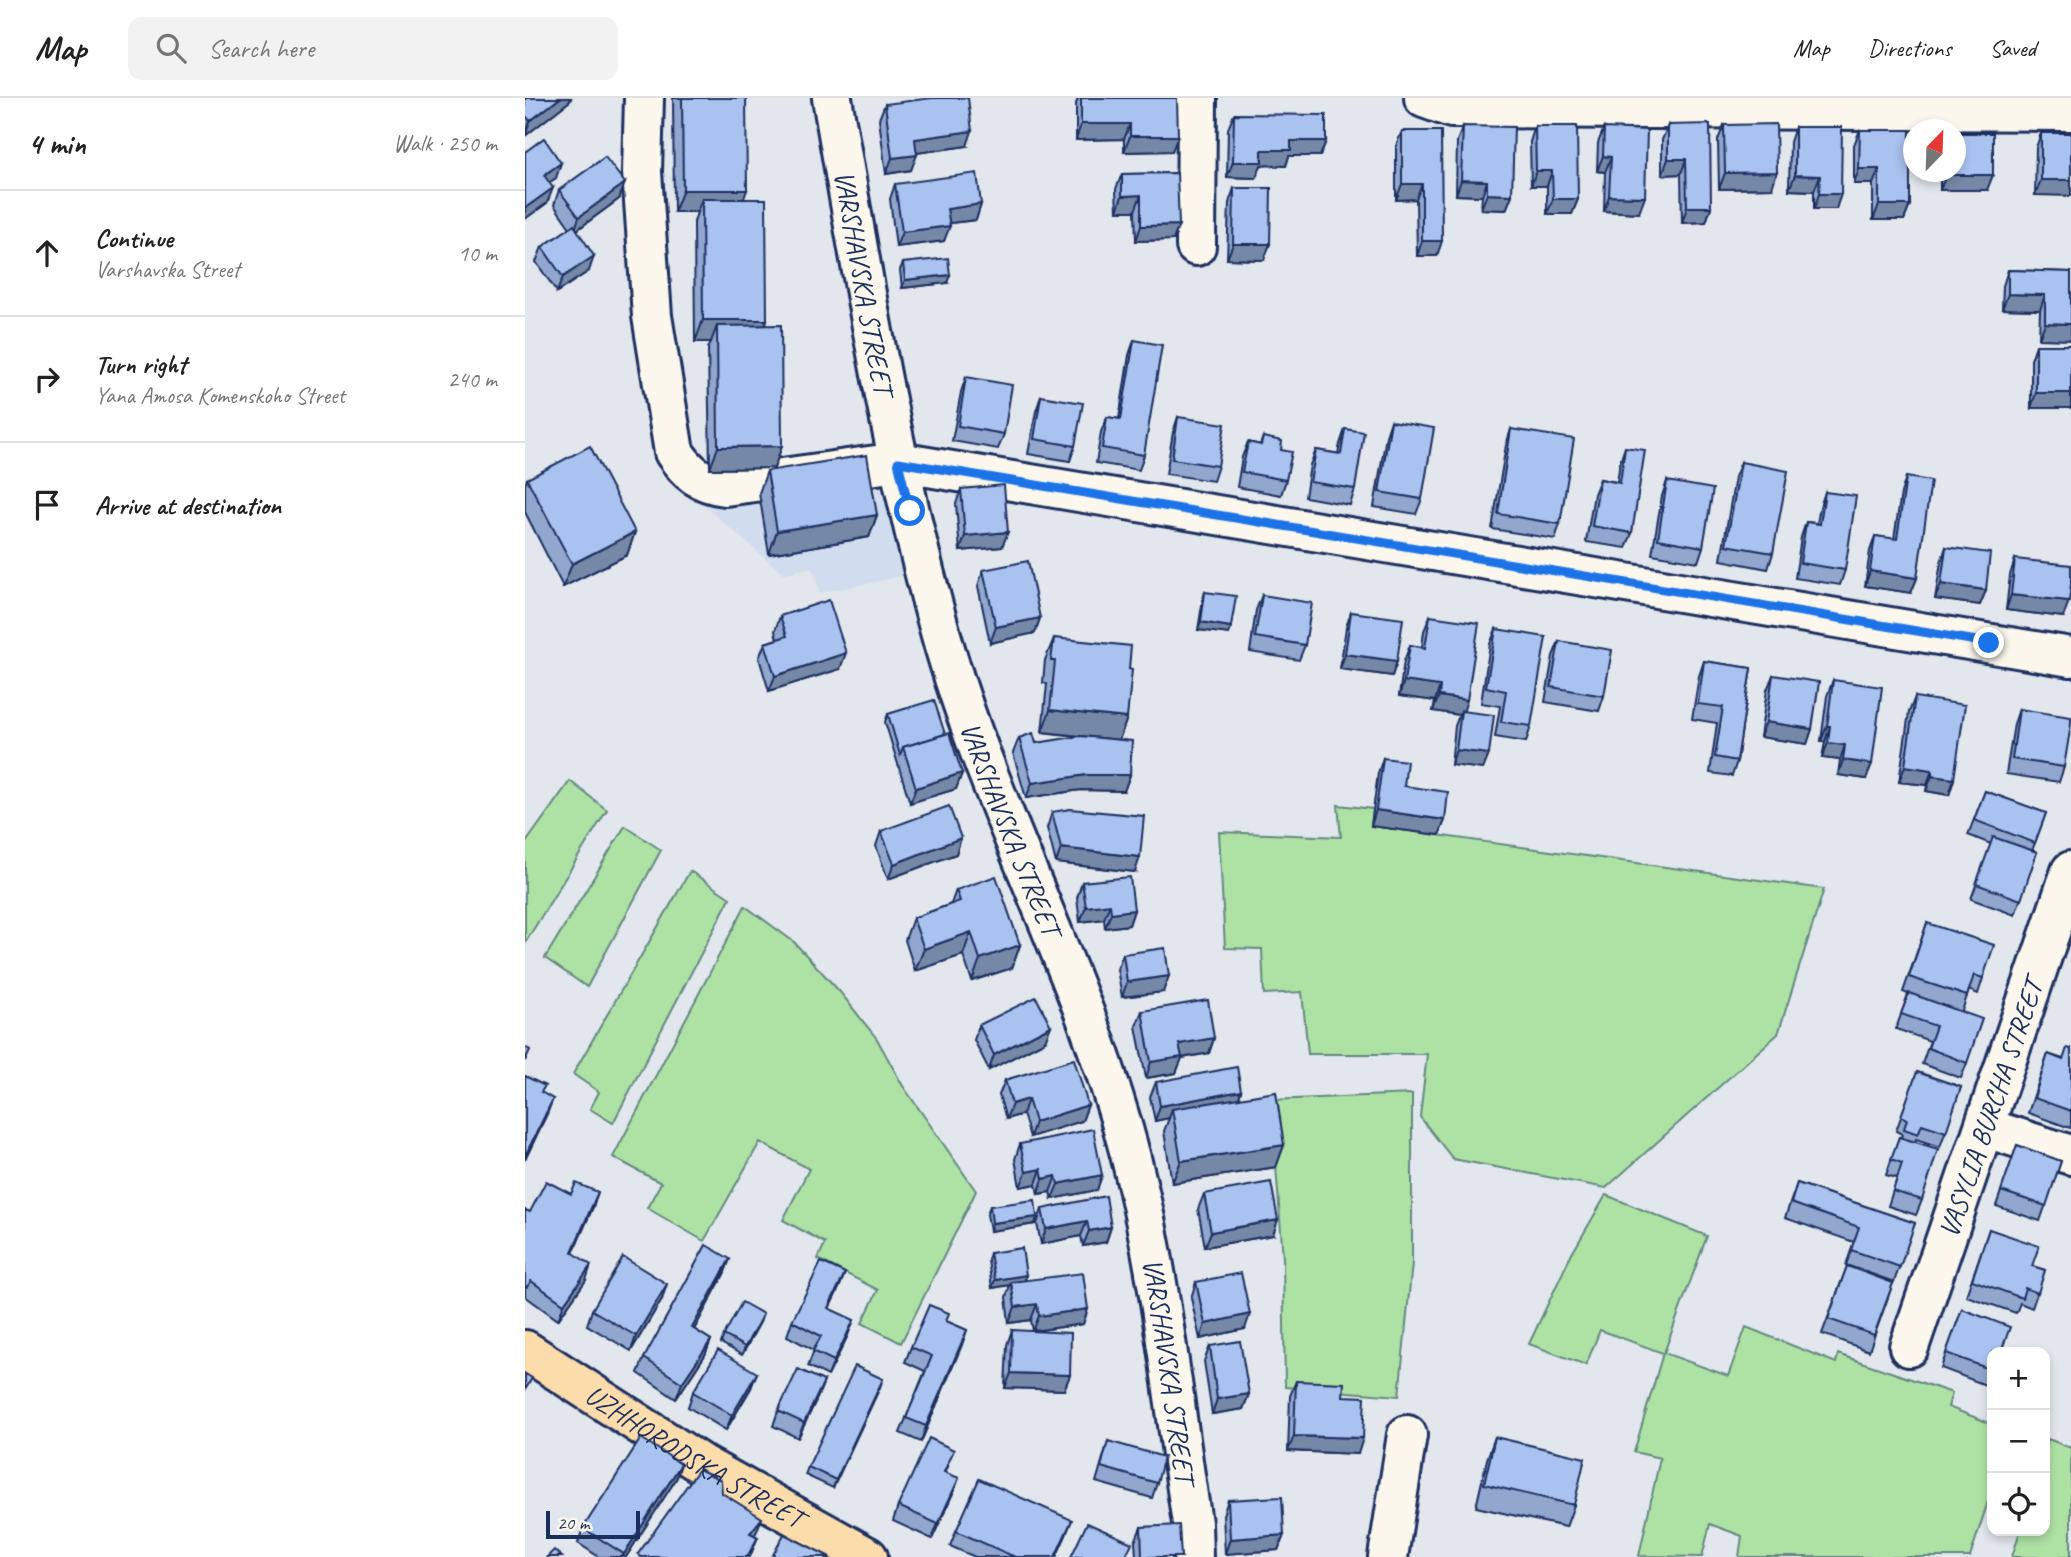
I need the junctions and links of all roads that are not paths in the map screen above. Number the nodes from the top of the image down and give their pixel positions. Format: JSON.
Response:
{"nodes":[{"id":1,"x":644,"y":98,"type":"edge"},
{"id":2,"x":832,"y":98,"type":"edge"},
{"id":3,"x":1197,"y":98,"type":"edge"},
{"id":4,"x":1425,"y":98,"type":"edge"},
{"id":5,"x":2071,"y":111,"type":"edge"},
{"id":6,"x":1196,"y":246,"type":"dead end"},
{"id":7,"x":898,"y":462,"type":"junction"},
{"id":8,"x":2071,"y":657,"type":"edge"},
{"id":9,"x":2071,"y":871,"type":"edge"},
{"id":10,"x":1986,"y":1128,"type":"junction"},
{"id":11,"x":2071,"y":1155,"type":"edge"},
{"id":12,"x":1909,"y":1347,"type":"dead end"},
{"id":13,"x":525,"y":1350,"type":"edge"},
{"id":14,"x":1407,"y":1435,"type":"dead end"},
{"id":15,"x":868,"y":1557,"type":"edge"},
{"id":16,"x":1193,"y":1557,"type":"edge"},
{"id":17,"x":1388,"y":1557,"type":"edge"}],
"edges":[{"from":1,"to":7,"type":"street"},
{"from":2,"to":7,"type":"street","name":"VARSHAVSKA STREET"},
{"from":3,"to":6,"type":"street"},
{"from":4,"to":5,"type":"street"},
{"from":7,"to":8,"type":"street"},
{"from":7,"to":16,"type":"street","name":"VARSHAVSKA STREET"},
{"from":9,"to":10,"type":"street","name":"VASYLIA BURCHA STREET"},
{"from":10,"to":11,"type":"street"},
{"from":10,"to":12,"type":"street","name":"VASYLIA BURCHA STREET"},
{"from":13,"to":15,"type":"main road","name":"UZHHORODSKA STREET"},
{"from":14,"to":17,"type":"street"}]}
